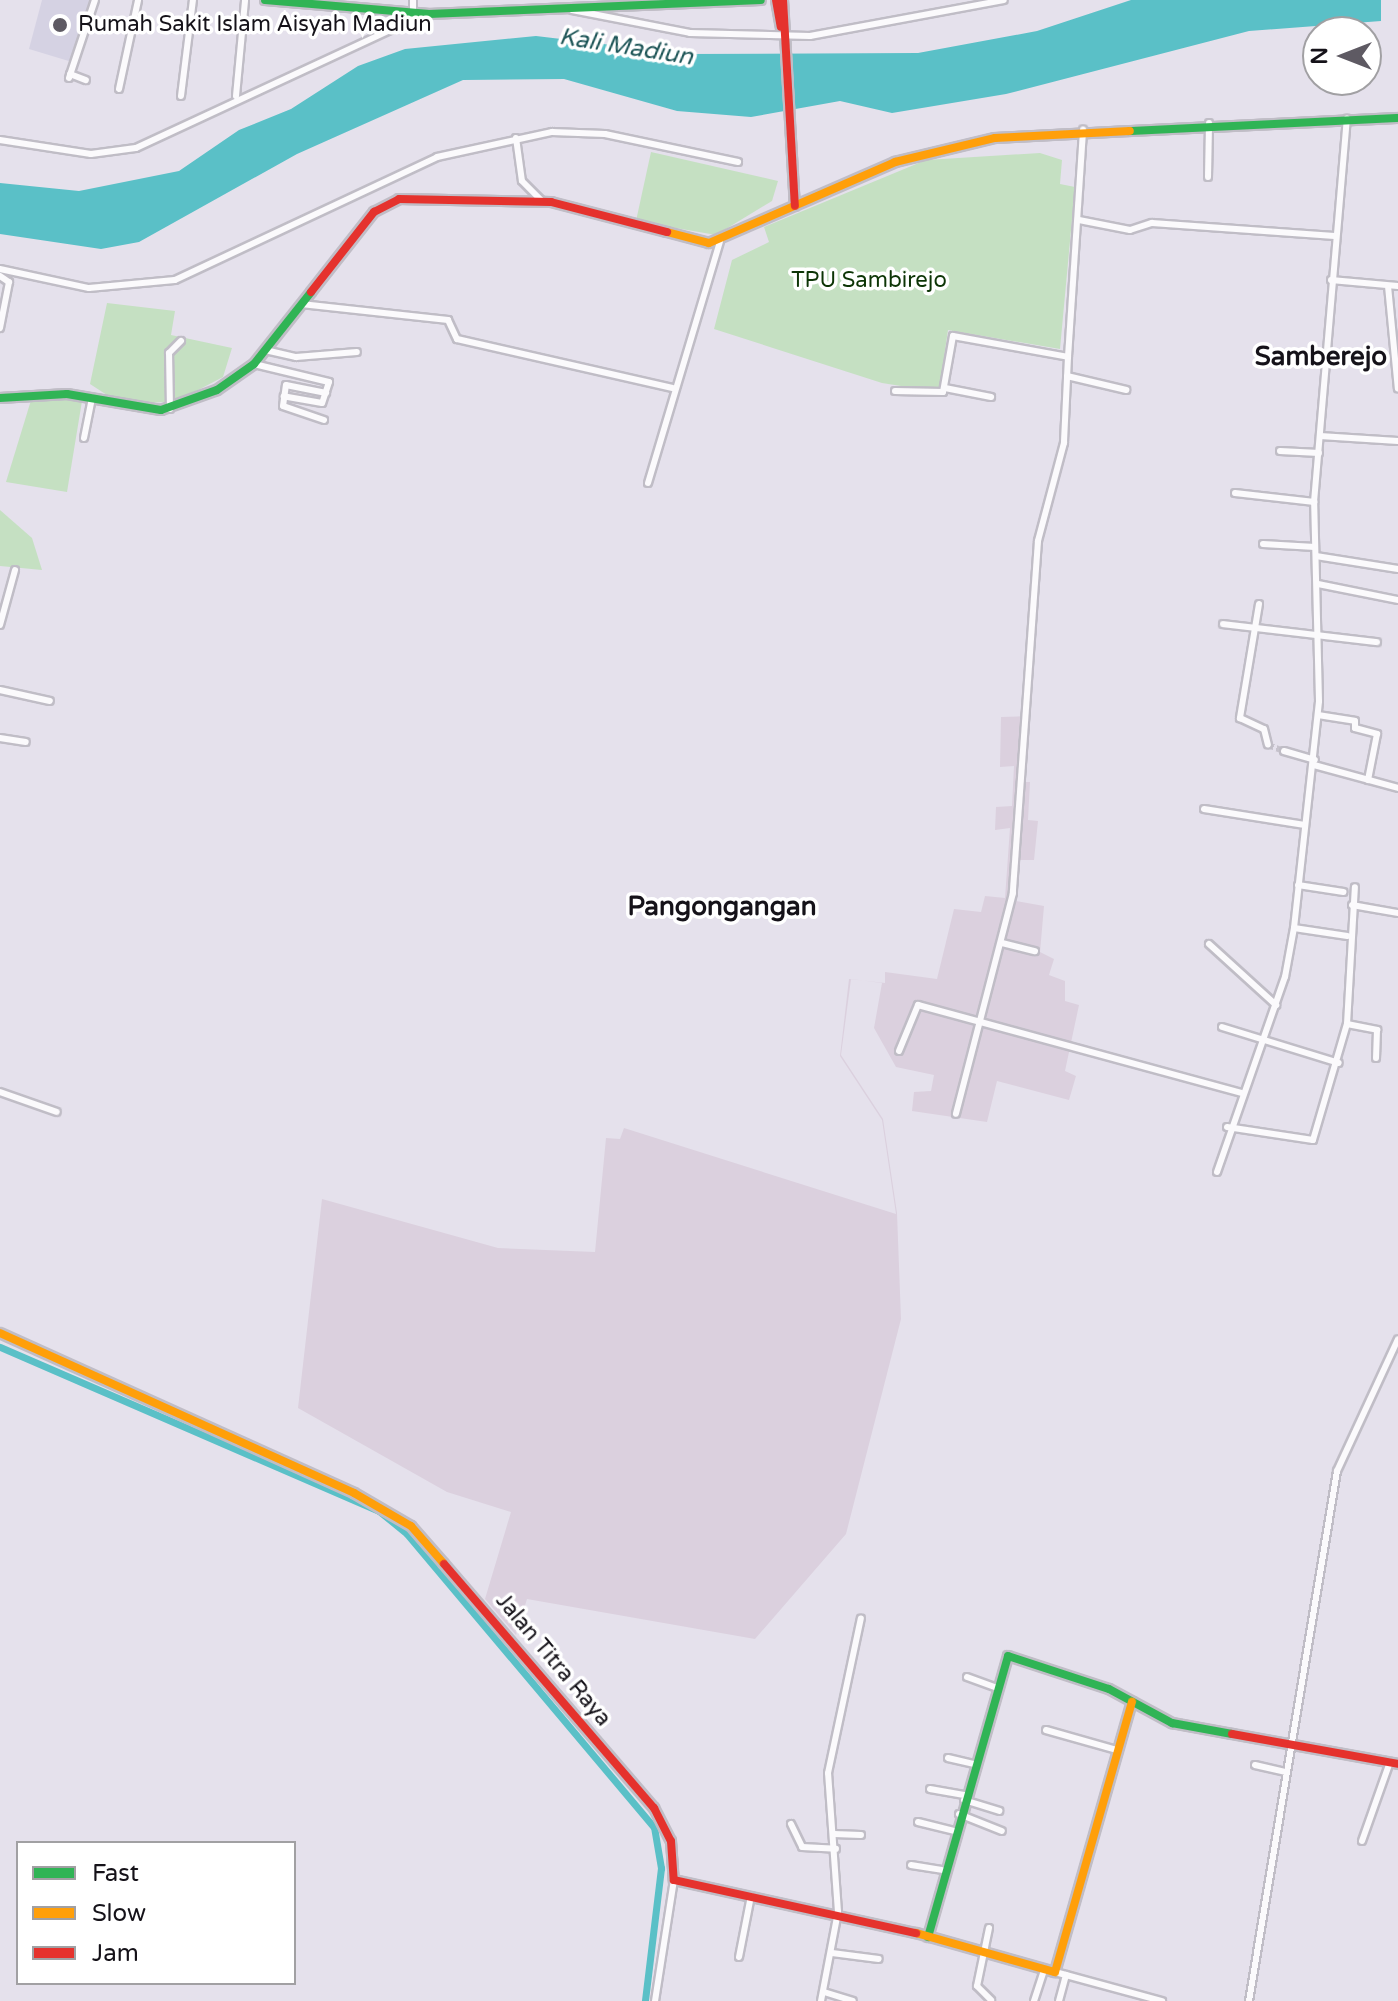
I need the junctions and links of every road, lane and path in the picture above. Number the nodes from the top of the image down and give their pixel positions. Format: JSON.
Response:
{"nodes":[{"id":1,"x":95,"y":0,"type":"edge"},
{"id":2,"x":138,"y":0,"type":"edge"},
{"id":3,"x":193,"y":0,"type":"edge"},
{"id":4,"x":245,"y":0,"type":"edge"},
{"id":5,"x":265,"y":0,"type":"edge"},
{"id":6,"x":413,"y":0,"type":"edge"},
{"id":7,"x":747,"y":0,"type":"edge"},
{"id":8,"x":761,"y":0,"type":"edge"},
{"id":9,"x":776,"y":0,"type":"edge"},
{"id":10,"x":783,"y":0,"type":"edge"},
{"id":11,"x":1004,"y":0,"type":"edge"},
{"id":12,"x":638,"y":1,"type":"edge"},
{"id":13,"x":590,"y":2,"type":"edge"},
{"id":14,"x":303,"y":3,"type":"edge"},
{"id":15,"x":524,"y":4,"type":"edge"},
{"id":16,"x":564,"y":4,"type":"junction"},
{"id":17,"x":413,"y":14,"type":"junction"},
{"id":18,"x":784,"y":33,"type":"junction"},
{"id":19,"x":86,"y":80,"type":"dead end"},
{"id":20,"x":119,"y":89,"type":"dead end"},
{"id":21,"x":181,"y":96,"type":"dead end"},
{"id":22,"x":236,"y":96,"type":"dead end"},
{"id":23,"x":1347,"y":118,"type":"junction"},
{"id":24,"x":1398,"y":118,"type":"edge"},
{"id":25,"x":1209,"y":123,"type":"junction"},
{"id":26,"x":1083,"y":129,"type":"junction"},
{"id":27,"x":516,"y":138,"type":"junction"},
{"id":28,"x":0,"y":140,"type":"edge"},
{"id":29,"x":738,"y":162,"type":"dead end"},
{"id":30,"x":1208,"y":177,"type":"dead end"},
{"id":31,"x":542,"y":201,"type":"junction"},
{"id":32,"x":795,"y":206,"type":"junction"},
{"id":33,"x":1079,"y":220,"type":"junction"},
{"id":34,"x":1335,"y":236,"type":"junction"},
{"id":35,"x":720,"y":241,"type":"junction"},
{"id":36,"x":0,"y":269,"type":"edge"},
{"id":37,"x":0,"y":276,"type":"edge"},
{"id":38,"x":1331,"y":280,"type":"junction"},
{"id":39,"x":1388,"y":286,"type":"junction"},
{"id":40,"x":1398,"y":286,"type":"edge"},
{"id":41,"x":301,"y":304,"type":"junction"},
{"id":42,"x":0,"y":328,"type":"edge"},
{"id":43,"x":181,"y":341,"type":"dead end"},
{"id":44,"x":265,"y":350,"type":"junction"},
{"id":45,"x":357,"y":352,"type":"dead end"},
{"id":46,"x":1068,"y":357,"type":"junction"},
{"id":47,"x":254,"y":364,"type":"junction"},
{"id":48,"x":289,"y":372,"type":"junction"},
{"id":49,"x":309,"y":376,"type":"junction"},
{"id":50,"x":1067,"y":376,"type":"junction"},
{"id":51,"x":286,"y":385,"type":"junction"},
{"id":52,"x":673,"y":388,"type":"junction"},
{"id":53,"x":945,"y":388,"type":"junction"},
{"id":54,"x":306,"y":389,"type":"junction"},
{"id":55,"x":1398,"y":389,"type":"edge"},
{"id":56,"x":1126,"y":390,"type":"dead end"},
{"id":57,"x":895,"y":391,"type":"dead end"},
{"id":58,"x":326,"y":393,"type":"junction"},
{"id":59,"x":284,"y":396,"type":"junction"},
{"id":60,"x":991,"y":397,"type":"dead end"},
{"id":61,"x":0,"y":398,"type":"edge"},
{"id":62,"x":92,"y":398,"type":"junction"},
{"id":63,"x":303,"y":400,"type":"junction"},
{"id":64,"x":170,"y":409,"type":"junction"},
{"id":65,"x":324,"y":420,"type":"dead end"},
{"id":66,"x":1320,"y":436,"type":"junction"},
{"id":67,"x":84,"y":438,"type":"dead end"},
{"id":68,"x":1398,"y":441,"type":"edge"},
{"id":69,"x":1280,"y":451,"type":"dead end"},
{"id":70,"x":1319,"y":453,"type":"junction"},
{"id":71,"x":648,"y":483,"type":"dead end"},
{"id":72,"x":1235,"y":493,"type":"dead end"},
{"id":73,"x":1314,"y":502,"type":"junction"},
{"id":74,"x":1263,"y":544,"type":"dead end"},
{"id":75,"x":1315,"y":552,"type":"junction"},
{"id":76,"x":1398,"y":569,"type":"edge"},
{"id":77,"x":15,"y":570,"type":"dead end"},
{"id":78,"x":1318,"y":584,"type":"junction"},
{"id":79,"x":1398,"y":600,"type":"edge"},
{"id":80,"x":1259,"y":604,"type":"dead end"},
{"id":81,"x":1223,"y":624,"type":"dead end"},
{"id":82,"x":0,"y":625,"type":"edge"},
{"id":83,"x":1256,"y":629,"type":"junction"},
{"id":84,"x":1318,"y":634,"type":"junction"},
{"id":85,"x":1377,"y":642,"type":"dead end"},
{"id":86,"x":0,"y":690,"type":"edge"},
{"id":87,"x":50,"y":701,"type":"dead end"},
{"id":88,"x":1318,"y":715,"type":"junction"},
{"id":89,"x":0,"y":738,"type":"edge"},
{"id":90,"x":26,"y":742,"type":"dead end"},
{"id":91,"x":1268,"y":745,"type":"tunnel mouth"},
{"id":92,"x":1284,"y":751,"type":"tunnel mouth"},
{"id":93,"x":1315,"y":762,"type":"junction"},
{"id":94,"x":1368,"y":780,"type":"junction"},
{"id":95,"x":1398,"y":788,"type":"edge"},
{"id":96,"x":1204,"y":809,"type":"dead end"},
{"id":97,"x":1305,"y":825,"type":"junction"},
{"id":98,"x":1298,"y":885,"type":"junction"},
{"id":99,"x":1355,"y":887,"type":"dead end"},
{"id":100,"x":1343,"y":892,"type":"dead end"},
{"id":101,"x":1352,"y":905,"type":"junction"},
{"id":102,"x":1398,"y":913,"type":"edge"},
{"id":103,"x":1294,"y":928,"type":"junction"},
{"id":104,"x":1347,"y":936,"type":"junction"},
{"id":105,"x":1002,"y":943,"type":"junction"},
{"id":106,"x":1209,"y":944,"type":"dead end"},
{"id":107,"x":1035,"y":951,"type":"dead end"},
{"id":108,"x":1276,"y":1005,"type":"junction"},
{"id":109,"x":977,"y":1024,"type":"junction"},
{"id":110,"x":1347,"y":1024,"type":"junction"},
{"id":111,"x":1222,"y":1027,"type":"dead end"},
{"id":112,"x":1263,"y":1040,"type":"junction"},
{"id":113,"x":899,"y":1051,"type":"dead end"},
{"id":114,"x":1376,"y":1058,"type":"dead end"},
{"id":115,"x":1339,"y":1063,"type":"junction"},
{"id":116,"x":0,"y":1092,"type":"edge"},
{"id":117,"x":1241,"y":1093,"type":"junction"},
{"id":118,"x":57,"y":1112,"type":"dead end"},
{"id":119,"x":956,"y":1114,"type":"dead end"},
{"id":120,"x":1227,"y":1127,"type":"junction"},
{"id":121,"x":1217,"y":1172,"type":"dead end"},
{"id":122,"x":0,"y":1333,"type":"edge"},
{"id":123,"x":1398,"y":1339,"type":"edge"},
{"id":124,"x":861,"y":1618,"type":"dead end"},
{"id":125,"x":967,"y":1677,"type":"dead end"},
{"id":126,"x":995,"y":1687,"type":"junction"},
{"id":127,"x":1132,"y":1702,"type":"junction"},
{"id":128,"x":1046,"y":1730,"type":"dead end"},
{"id":129,"x":1291,"y":1745,"type":"junction"},
{"id":130,"x":1117,"y":1750,"type":"junction"},
{"id":131,"x":948,"y":1758,"type":"dead end"},
{"id":132,"x":1394,"y":1763,"type":"edge"},
{"id":133,"x":973,"y":1764,"type":"junction"},
{"id":134,"x":1255,"y":1765,"type":"dead end"},
{"id":135,"x":1286,"y":1772,"type":"junction"},
{"id":136,"x":930,"y":1789,"type":"dead end"},
{"id":137,"x":964,"y":1798,"type":"junction"},
{"id":138,"x":999,"y":1811,"type":"dead end"},
{"id":139,"x":959,"y":1814,"type":"junction"},
{"id":140,"x":918,"y":1822,"type":"dead end"},
{"id":141,"x":791,"y":1824,"type":"dead end"},
{"id":142,"x":953,"y":1831,"type":"junction"},
{"id":143,"x":1002,"y":1831,"type":"dead end"},
{"id":144,"x":834,"y":1834,"type":"junction"},
{"id":145,"x":861,"y":1835,"type":"dead end"},
{"id":146,"x":1362,"y":1841,"type":"dead end"},
{"id":147,"x":836,"y":1849,"type":"junction"},
{"id":148,"x":911,"y":1865,"type":"dead end"},
{"id":149,"x":942,"y":1870,"type":"junction"},
{"id":150,"x":674,"y":1880,"type":"junction"},
{"id":151,"x":751,"y":1896,"type":"junction"},
{"id":152,"x":838,"y":1912,"type":"junction"},
{"id":153,"x":989,"y":1928,"type":"dead end"},
{"id":154,"x":928,"y":1937,"type":"junction"},
{"id":155,"x":832,"y":1953,"type":"junction"},
{"id":156,"x":985,"y":1953,"type":"junction"},
{"id":157,"x":739,"y":1957,"type":"dead end"},
{"id":158,"x":879,"y":1959,"type":"dead end"},
{"id":159,"x":1044,"y":1970,"type":"junction"},
{"id":160,"x":1055,"y":1972,"type":"junction"},
{"id":161,"x":1066,"y":1975,"type":"junction"},
{"id":162,"x":824,"y":1992,"type":"junction"},
{"id":163,"x":991,"y":2000,"type":"edge"},
{"id":164,"x":655,"y":2001,"type":"edge"},
{"id":165,"x":821,"y":2001,"type":"edge"},
{"id":166,"x":853,"y":2001,"type":"edge"},
{"id":167,"x":1034,"y":2001,"type":"edge"},
{"id":168,"x":1059,"y":2001,"type":"edge"},
{"id":169,"x":1162,"y":2001,"type":"edge"},
{"id":170,"x":1249,"y":2001,"type":"edge"}],
"edges":[{"from":1,"to":19,"type":"street"},
{"from":2,"to":20,"type":"street"},
{"from":3,"to":21,"type":"street"},
{"from":4,"to":22,"type":"street"},
{"from":5,"to":14,"type":"main road"},
{"from":6,"to":17,"type":"street"},
{"from":7,"to":8,"type":"main road"},
{"from":7,"to":12,"type":"main road"},
{"from":9,"to":18,"type":"main road"},
{"from":10,"to":18,"type":"main road"},
{"from":11,"to":18,"type":"street"},
{"from":12,"to":13,"type":"main road"},
{"from":13,"to":16,"type":"main road"},
{"from":14,"to":17,"type":"main road"},
{"from":15,"to":16,"type":"main road"},
{"from":15,"to":17,"type":"main road"},
{"from":16,"to":18,"type":"street"},
{"from":17,"to":28,"type":"street"},
{"from":18,"to":32,"type":"main road"},
{"from":23,"to":24,"type":"main road"},
{"from":23,"to":25,"type":"main road"},
{"from":23,"to":34,"type":"street"},
{"from":25,"to":26,"type":"main road"},
{"from":25,"to":30,"type":"street"},
{"from":26,"to":32,"type":"main road"},
{"from":26,"to":33,"type":"street"},
{"from":27,"to":29,"type":"street"},
{"from":27,"to":31,"type":"street"},
{"from":27,"to":36,"type":"street"},
{"from":31,"to":35,"type":"main road"},
{"from":31,"to":41,"type":"main road"},
{"from":32,"to":35,"type":"main road"},
{"from":33,"to":34,"type":"street"},
{"from":33,"to":46,"type":"street"},
{"from":34,"to":38,"type":"street"},
{"from":35,"to":52,"type":"street"},
{"from":37,"to":42,"type":"street"},
{"from":38,"to":39,"type":"street"},
{"from":38,"to":66,"type":"street"},
{"from":39,"to":40,"type":"street"},
{"from":39,"to":55,"type":"street"},
{"from":41,"to":44,"type":"main road"},
{"from":41,"to":52,"type":"street"},
{"from":43,"to":64,"type":"street"},
{"from":44,"to":45,"type":"street"},
{"from":44,"to":47,"type":"main road"},
{"from":46,"to":50,"type":"street"},
{"from":46,"to":53,"type":"street"},
{"from":47,"to":48,"type":"street"},
{"from":47,"to":64,"type":"main road"},
{"from":48,"to":49,"type":"street"},
{"from":48,"to":51,"type":"street"},
{"from":49,"to":54,"type":"street"},
{"from":49,"to":58,"type":"street"},
{"from":50,"to":56,"type":"street"},
{"from":50,"to":105,"type":"street"},
{"from":51,"to":54,"type":"street"},
{"from":51,"to":59,"type":"street"},
{"from":52,"to":71,"type":"street"},
{"from":53,"to":57,"type":"street"},
{"from":53,"to":60,"type":"street"},
{"from":54,"to":58,"type":"street"},
{"from":54,"to":63,"type":"street"},
{"from":58,"to":63,"type":"street"},
{"from":59,"to":63,"type":"street"},
{"from":59,"to":65,"type":"street"},
{"from":61,"to":62,"type":"main road"},
{"from":62,"to":64,"type":"main road"},
{"from":62,"to":67,"type":"street"},
{"from":66,"to":68,"type":"street"},
{"from":66,"to":70,"type":"street"},
{"from":69,"to":70,"type":"street"},
{"from":70,"to":73,"type":"street"},
{"from":72,"to":73,"type":"street"},
{"from":73,"to":75,"type":"street"},
{"from":74,"to":75,"type":"street"},
{"from":75,"to":76,"type":"street"},
{"from":75,"to":78,"type":"street"},
{"from":77,"to":82,"type":"street"},
{"from":78,"to":79,"type":"street"},
{"from":78,"to":84,"type":"street"},
{"from":80,"to":83,"type":"street"},
{"from":81,"to":83,"type":"street"},
{"from":83,"to":84,"type":"street"},
{"from":83,"to":91,"type":"street"},
{"from":84,"to":85,"type":"street"},
{"from":84,"to":88,"type":"street"},
{"from":86,"to":87,"type":"street"},
{"from":88,"to":93,"type":"street"},
{"from":88,"to":94,"type":"street"},
{"from":89,"to":90,"type":"street"},
{"from":92,"to":93,"type":"street"},
{"from":93,"to":94,"type":"street"},
{"from":93,"to":97,"type":"street"},
{"from":94,"to":95,"type":"street"},
{"from":96,"to":97,"type":"street"},
{"from":97,"to":98,"type":"street"},
{"from":98,"to":100,"type":"street"},
{"from":98,"to":103,"type":"street"},
{"from":99,"to":101,"type":"street"},
{"from":101,"to":102,"type":"street"},
{"from":101,"to":104,"type":"street"},
{"from":103,"to":104,"type":"street"},
{"from":103,"to":108,"type":"street"},
{"from":104,"to":110,"type":"street"},
{"from":105,"to":107,"type":"street"},
{"from":105,"to":109,"type":"street"},
{"from":106,"to":108,"type":"street"},
{"from":108,"to":112,"type":"street"},
{"from":109,"to":113,"type":"street"},
{"from":109,"to":117,"type":"street"},
{"from":109,"to":119,"type":"street"},
{"from":110,"to":114,"type":"street"},
{"from":110,"to":115,"type":"street"},
{"from":111,"to":112,"type":"street"},
{"from":112,"to":115,"type":"street"},
{"from":112,"to":117,"type":"street"},
{"from":115,"to":120,"type":"street"},
{"from":116,"to":118,"type":"street"},
{"from":117,"to":120,"type":"street"},
{"from":120,"to":121,"type":"street"},
{"from":122,"to":150,"type":"main road","name":"Jalan Titra Raya"},
{"from":123,"to":129,"type":"street"},
{"from":124,"to":144,"type":"street"},
{"from":125,"to":126,"type":"street"},
{"from":126,"to":127,"type":"main road"},
{"from":126,"to":133,"type":"main road"},
{"from":127,"to":129,"type":"main road"},
{"from":127,"to":130,"type":"main road"},
{"from":128,"to":130,"type":"street"},
{"from":129,"to":132,"type":"main road"},
{"from":129,"to":135,"type":"street"},
{"from":130,"to":160,"type":"main road"},
{"from":131,"to":133,"type":"street"},
{"from":132,"to":146,"type":"street"},
{"from":133,"to":137,"type":"main road"},
{"from":134,"to":135,"type":"street"},
{"from":135,"to":170,"type":"street"},
{"from":136,"to":137,"type":"street"},
{"from":137,"to":138,"type":"street"},
{"from":137,"to":139,"type":"main road"},
{"from":139,"to":142,"type":"main road"},
{"from":139,"to":143,"type":"street"},
{"from":140,"to":142,"type":"street"},
{"from":141,"to":147,"type":"street"},
{"from":142,"to":149,"type":"main road"},
{"from":144,"to":145,"type":"street"},
{"from":144,"to":147,"type":"street"},
{"from":147,"to":152,"type":"street"},
{"from":148,"to":149,"type":"street"},
{"from":149,"to":154,"type":"main road"},
{"from":150,"to":151,"type":"main road"},
{"from":150,"to":164,"type":"street"},
{"from":151,"to":152,"type":"main road"},
{"from":151,"to":157,"type":"street"},
{"from":152,"to":154,"type":"main road"},
{"from":152,"to":155,"type":"street"},
{"from":153,"to":156,"type":"street"},
{"from":154,"to":156,"type":"main road"},
{"from":155,"to":158,"type":"street"},
{"from":155,"to":162,"type":"street"},
{"from":156,"to":159,"type":"main road"},
{"from":156,"to":163,"type":"street"},
{"from":159,"to":160,"type":"main road"},
{"from":159,"to":167,"type":"street"},
{"from":160,"to":161,"type":"street"},
{"from":161,"to":168,"type":"street"},
{"from":161,"to":169,"type":"street"},
{"from":162,"to":165,"type":"street"},
{"from":162,"to":166,"type":"street"}]}
